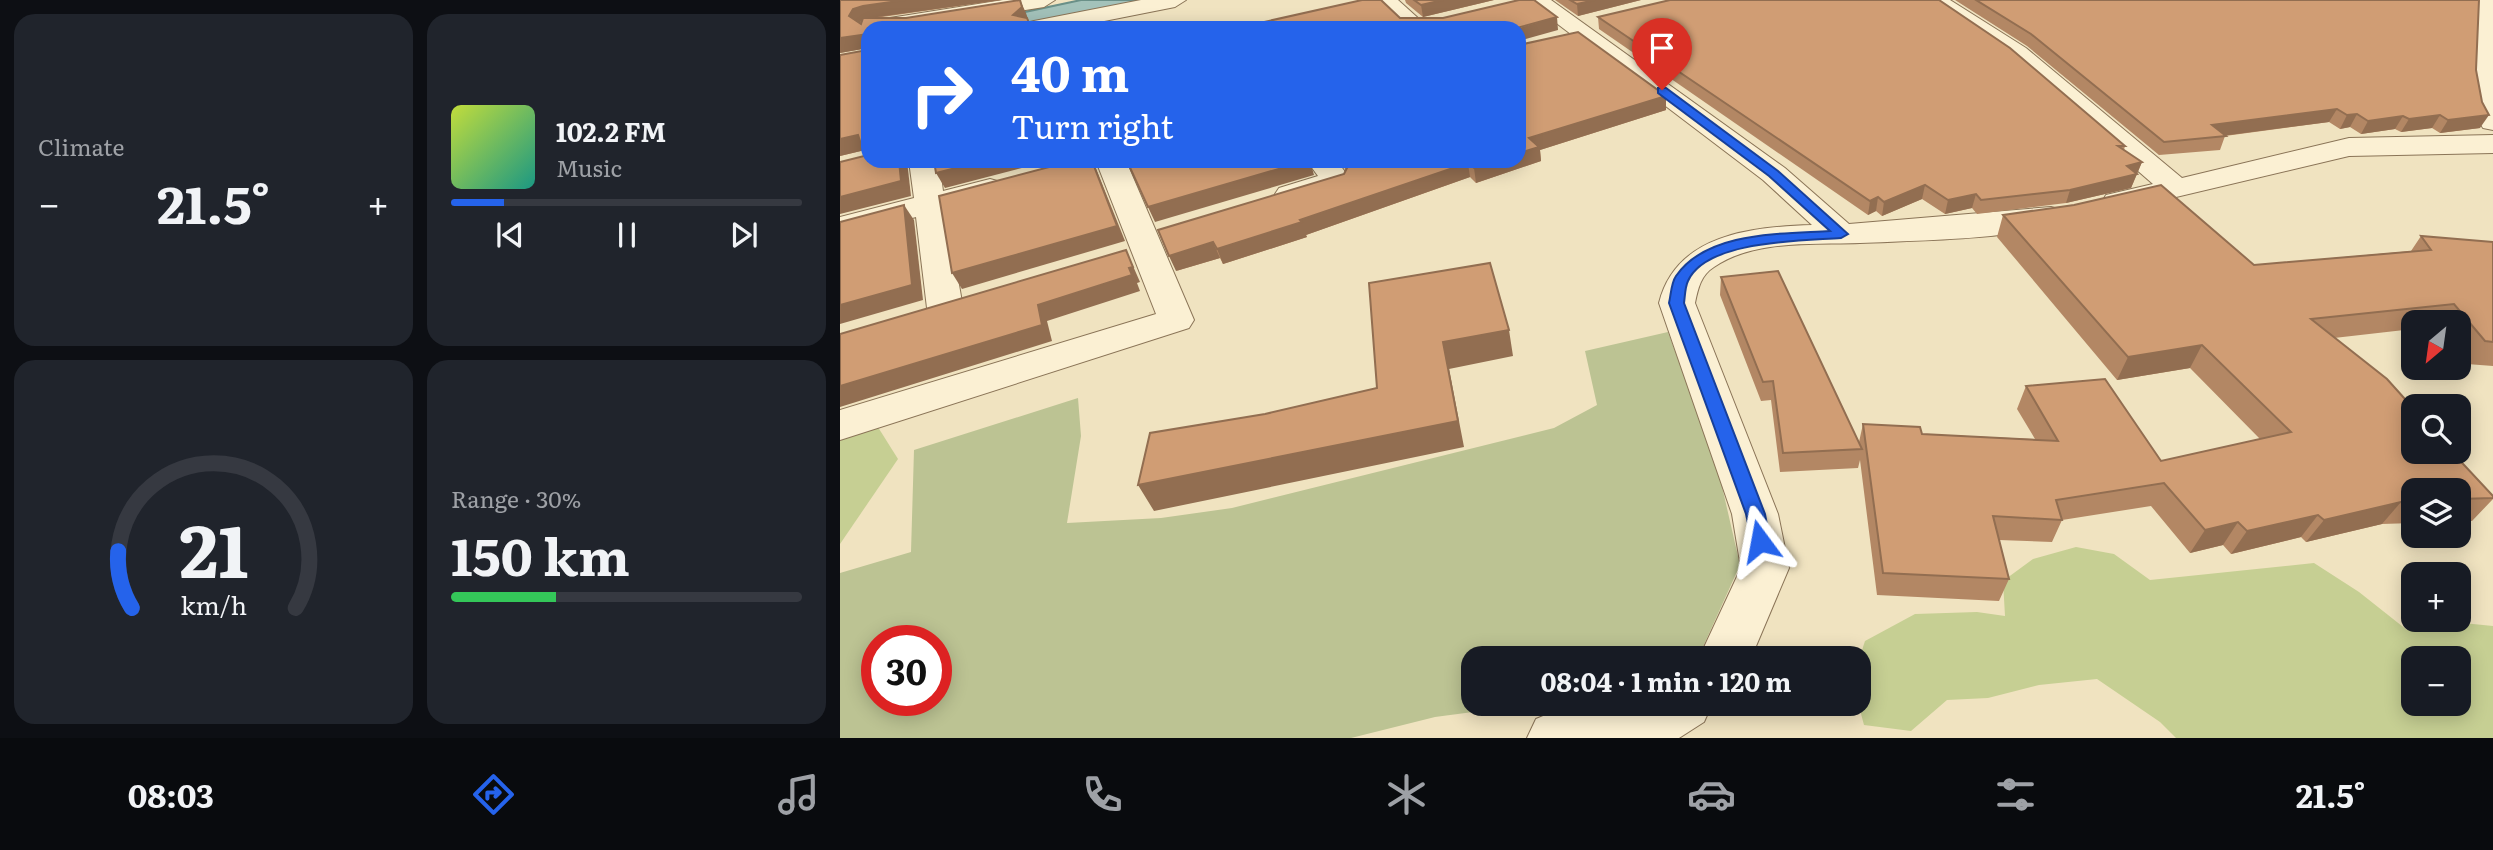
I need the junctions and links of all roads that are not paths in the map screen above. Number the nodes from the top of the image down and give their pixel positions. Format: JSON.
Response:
{"nodes":[{"id":1,"x":880,"y":0,"type":"edge"},
{"id":2,"x":1044,"y":0,"type":"edge"},
{"id":3,"x":1175,"y":0,"type":"edge"},
{"id":4,"x":1385,"y":0,"type":"edge"},
{"id":5,"x":1935,"y":0,"type":"edge"},
{"id":6,"x":2486,"y":0,"type":"edge"},
{"id":7,"x":1530,"y":1,"type":"edge"},
{"id":8,"x":871,"y":21,"type":"edge"},
{"id":9,"x":912,"y":21,"type":"edge"},
{"id":10,"x":1077,"y":21,"type":"edge"},
{"id":11,"x":1409,"y":21,"type":"edge"},
{"id":12,"x":2491,"y":114,"type":"edge"},
{"id":13,"x":2493,"y":144,"type":"edge"},
{"id":14,"x":925,"y":168,"type":"edge"},
{"id":15,"x":1098,"y":168,"type":"edge"},
{"id":16,"x":1327,"y":168,"type":"edge"},
{"id":17,"x":1012,"y":182,"type":"edge"},
{"id":18,"x":2176,"y":188,"type":"junction"},
{"id":19,"x":930,"y":203,"type":"junction"},
{"id":20,"x":1259,"y":203,"type":"edge"},
{"id":21,"x":840,"y":226,"type":"edge"},
{"id":22,"x":1841,"y":234,"type":"junction"},
{"id":23,"x":945,"y":309,"type":"edge"},
{"id":24,"x":840,"y":425,"type":"edge"},
{"id":25,"x":1730,"y":646,"type":"edge"},
{"id":26,"x":1655,"y":722,"type":"edge"},
{"id":27,"x":1555,"y":738,"type":"edge"}],
"edges":[{"from":1,"to":8,"type":"street"},
{"from":2,"to":9,"type":"street"},
{"from":3,"to":10,"type":"street"},
{"from":4,"to":11,"type":"street"},
{"from":5,"to":18,"type":"street"},
{"from":6,"to":12,"type":"street"},
{"from":7,"to":22,"type":"street"},
{"from":13,"to":18,"type":"street"},
{"from":14,"to":19,"type":"street"},
{"from":15,"to":24,"type":"street"},
{"from":16,"to":20,"type":"street"},
{"from":17,"to":19,"type":"street"},
{"from":18,"to":22,"type":"street"},
{"from":19,"to":21,"type":"street"},
{"from":19,"to":23,"type":"street"},
{"from":22,"to":25,"type":"street"},
{"from":26,"to":27,"type":"street"}]}
